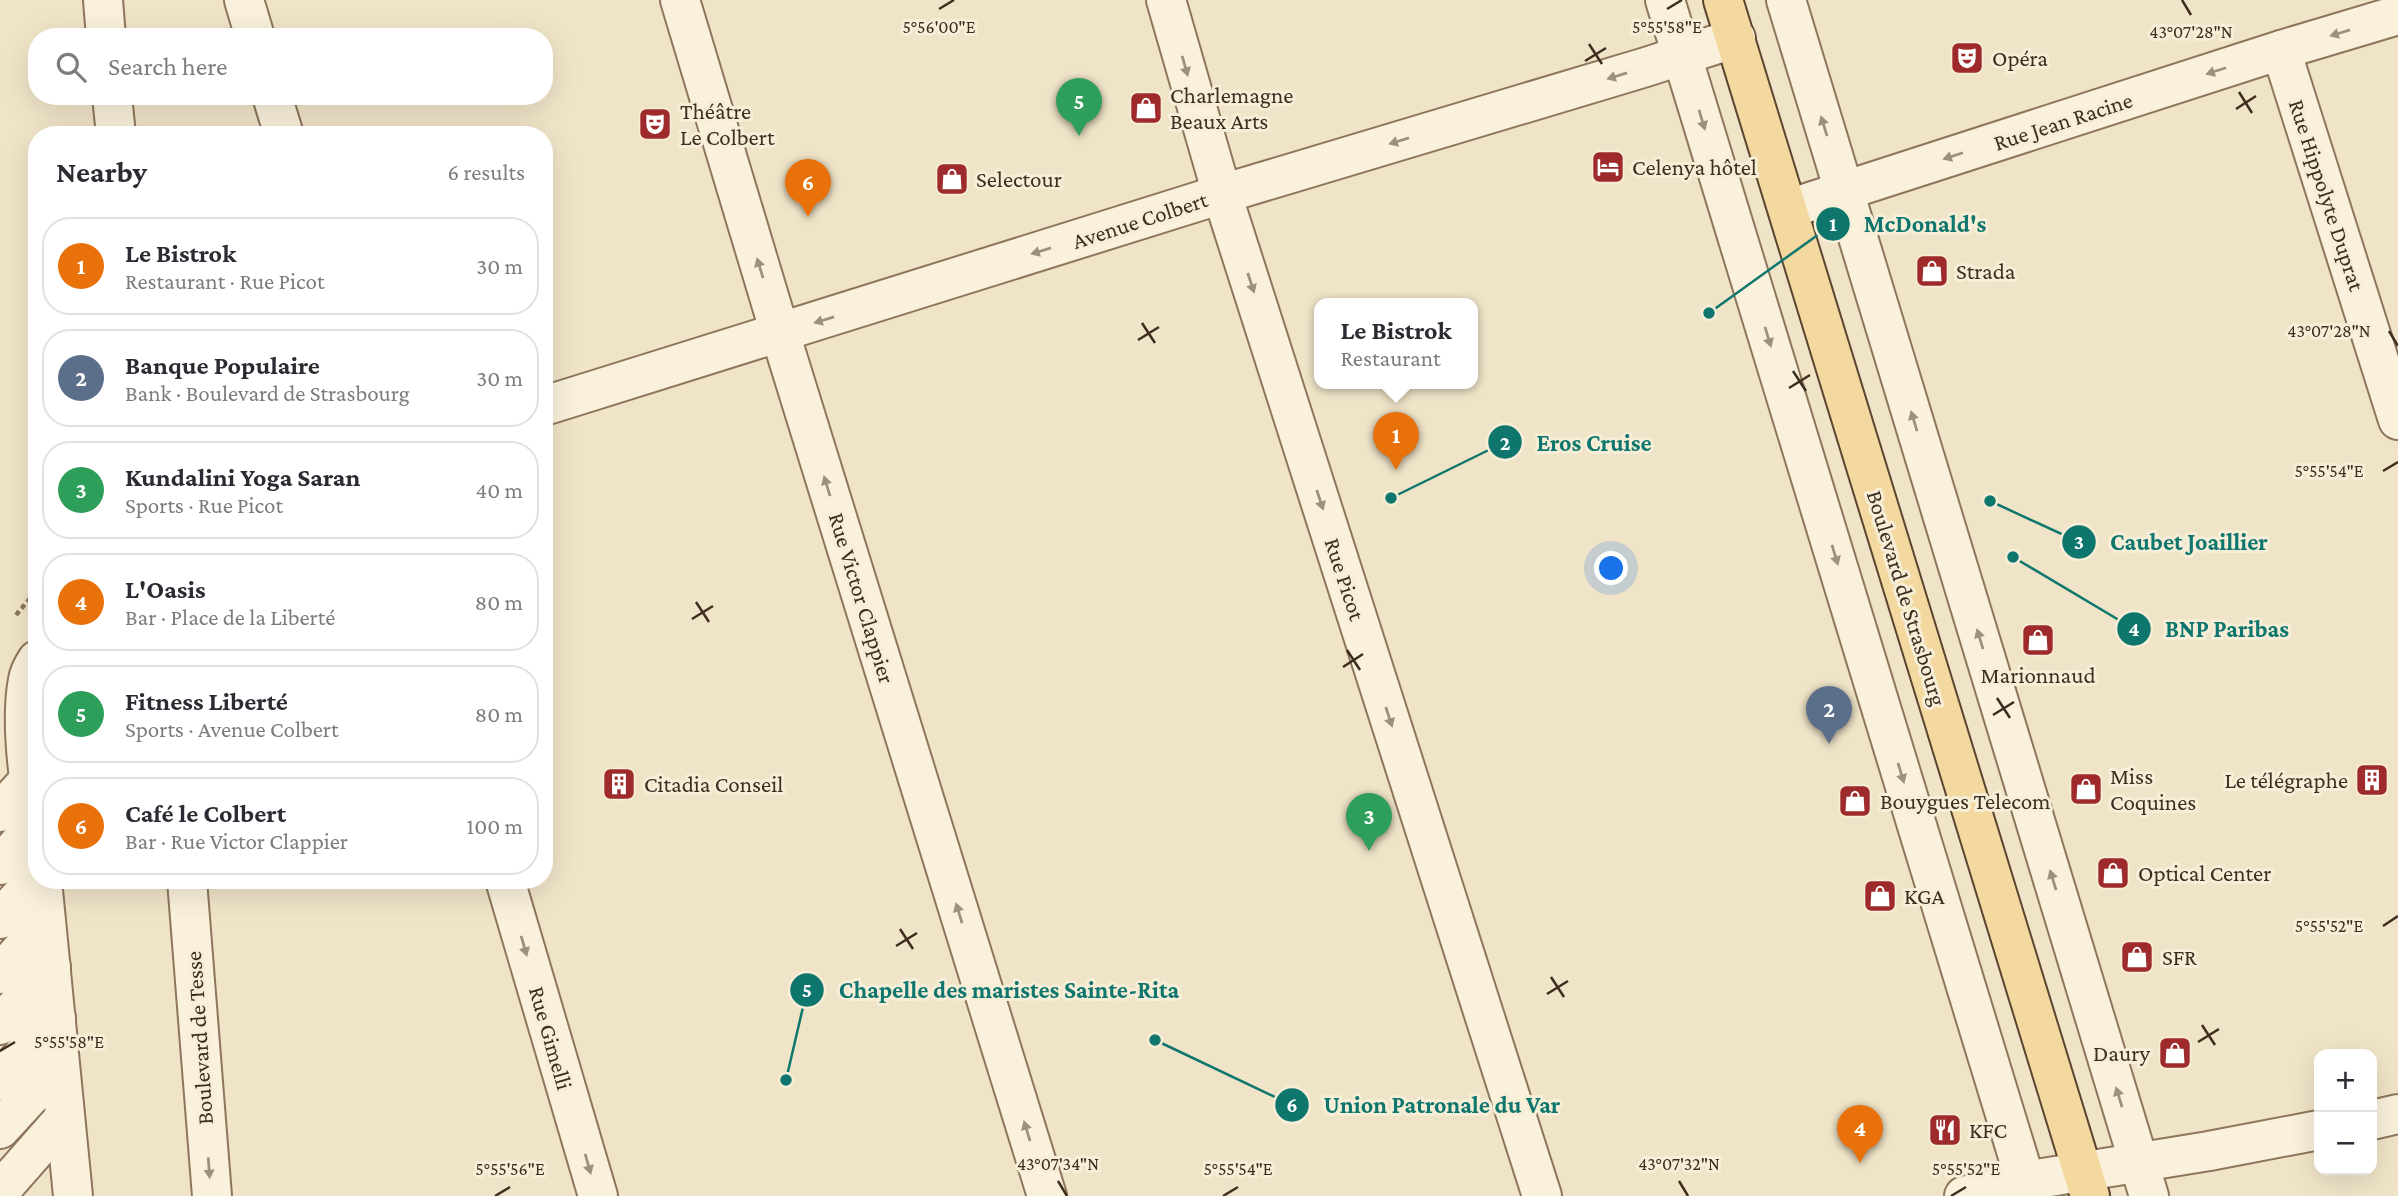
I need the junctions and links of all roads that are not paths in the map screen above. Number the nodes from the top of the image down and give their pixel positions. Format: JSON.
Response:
{"nodes":[{"id":1,"x":103,"y":0,"type":"edge"},
{"id":2,"x":244,"y":0,"type":"edge"},
{"id":3,"x":680,"y":0,"type":"edge"},
{"id":4,"x":1166,"y":0,"type":"edge"},
{"id":5,"x":1665,"y":0,"type":"edge"},
{"id":6,"x":1723,"y":0,"type":"edge"},
{"id":7,"x":1786,"y":0,"type":"edge"},
{"id":8,"x":2398,"y":15,"type":"edge"},
{"id":9,"x":105,"y":28,"type":"edge"},
{"id":10,"x":252,"y":28,"type":"edge"},
{"id":11,"x":1736,"y":38,"type":"junction"},
{"id":12,"x":2281,"y":50,"type":"junction"},
{"id":13,"x":1682,"y":55,"type":"junction"},
{"id":14,"x":113,"y":105,"type":"edge"},
{"id":15,"x":275,"y":105,"type":"edge"},
{"id":16,"x":115,"y":126,"type":"edge"},
{"id":17,"x":281,"y":126,"type":"edge"},
{"id":18,"x":1844,"y":191,"type":"junction"},
{"id":19,"x":1222,"y":194,"type":"junction"},
{"id":20,"x":1788,"y":209,"type":"junction"},
{"id":21,"x":780,"y":334,"type":"junction"},
{"id":22,"x":553,"y":403,"type":"edge"},
{"id":23,"x":2398,"y":420,"type":"edge"},
{"id":24,"x":28,"y":677,"type":"edge"},
{"id":25,"x":15,"y":772,"type":"edge"},
{"id":26,"x":28,"y":810,"type":"edge"},
{"id":27,"x":0,"y":812,"type":"edge"},
{"id":28,"x":28,"y":840,"type":"edge"},
{"id":29,"x":0,"y":865,"type":"edge"},
{"id":30,"x":28,"y":887,"type":"edge"},
{"id":31,"x":43,"y":889,"type":"edge"},
{"id":32,"x":188,"y":889,"type":"edge"},
{"id":33,"x":508,"y":889,"type":"edge"},
{"id":34,"x":0,"y":919,"type":"edge"},
{"id":35,"x":46,"y":922,"type":"junction"},
{"id":36,"x":51,"y":967,"type":"junction"},
{"id":37,"x":0,"y":974,"type":"edge"},
{"id":38,"x":56,"y":1018,"type":"junction"},
{"id":39,"x":0,"y":1025,"type":"edge"},
{"id":40,"x":59,"y":1065,"type":"junction"},
{"id":41,"x":0,"y":1081,"type":"edge"},
{"id":42,"x":2398,"y":1114,"type":"edge"},
{"id":43,"x":65,"y":1117,"type":"junction"},
{"id":44,"x":2377,"y":1118,"type":"edge"},
{"id":45,"x":0,"y":1129,"type":"edge"},
{"id":46,"x":2314,"y":1131,"type":"edge"},
{"id":47,"x":2144,"y":1179,"type":"edge"},
{"id":48,"x":2086,"y":1184,"type":"edge"},
{"id":49,"x":65,"y":1188,"type":"edge"},
{"id":50,"x":2028,"y":1188,"type":"edge"},
{"id":51,"x":0,"y":1191,"type":"edge"},
{"id":52,"x":212,"y":1196,"type":"edge"},
{"id":53,"x":598,"y":1196,"type":"edge"},
{"id":54,"x":1047,"y":1196,"type":"edge"},
{"id":55,"x":1542,"y":1196,"type":"edge"},
{"id":56,"x":1964,"y":1196,"type":"edge"}],
"edges":[{"from":1,"to":9,"type":"street"},
{"from":2,"to":10,"type":"street"},
{"from":21,"to":3,"type":"street","name":"Rue Victor Clappier","one_way":true},
{"from":4,"to":19,"type":"street","name":"Rue Picot","one_way":true},
{"from":5,"to":13,"type":"street"},
{"from":6,"to":11,"type":"main road","name":"Boulevard de Strasbourg"},
{"from":18,"to":7,"type":"street","one_way":true},
{"from":8,"to":12,"type":"street","name":"Rue Jean Racine","one_way":true},
{"from":11,"to":13,"type":"street","name":"Avenue Colbert"},
{"from":11,"to":20,"type":"main road","name":"Boulevard de Strasbourg"},
{"from":12,"to":18,"type":"street","name":"Rue Jean Racine","one_way":true},
{"from":12,"to":23,"type":"street","name":"Rue Hippolyte Duprat"},
{"from":13,"to":19,"type":"street","name":"Avenue Colbert","one_way":true},
{"from":13,"to":50,"type":"street","one_way":true},
{"from":14,"to":16,"type":"street"},
{"from":15,"to":17,"type":"street"},
{"from":18,"to":20,"type":"street","name":"Rue Jean Racine"},
{"from":47,"to":18,"type":"street","one_way":true},
{"from":19,"to":21,"type":"street","name":"Avenue Colbert","one_way":true},
{"from":19,"to":55,"type":"street","name":"Rue Picot","one_way":true},
{"from":20,"to":48,"type":"main road","name":"Boulevard de Strasbourg"},
{"from":21,"to":22,"type":"street","name":"Avenue Colbert"},
{"from":54,"to":21,"type":"street","name":"Rue Victor Clappier","one_way":true},
{"from":24,"to":25,"type":"street"},
{"from":25,"to":26,"type":"street"},
{"from":25,"to":27,"type":"street"},
{"from":28,"to":29,"type":"street"},
{"from":30,"to":34,"type":"street"},
{"from":31,"to":35,"type":"street"},
{"from":32,"to":52,"type":"street","name":"Boulevard de Tesse","one_way":true},
{"from":33,"to":53,"type":"street","name":"Rue Gimelli","one_way":true},
{"from":35,"to":36,"type":"street"},
{"from":35,"to":37,"type":"street"},
{"from":36,"to":38,"type":"street"},
{"from":36,"to":39,"type":"street"},
{"from":38,"to":40,"type":"street"},
{"from":38,"to":41,"type":"street"},
{"from":40,"to":43,"type":"street"},
{"from":40,"to":45,"type":"street"},
{"from":42,"to":44,"type":"street"},
{"from":43,"to":49,"type":"street"},
{"from":43,"to":51,"type":"street"},
{"from":46,"to":47,"type":"street"},
{"from":47,"to":48,"type":"street"},
{"from":48,"to":50,"type":"street"},
{"from":50,"to":56,"type":"street"}]}
